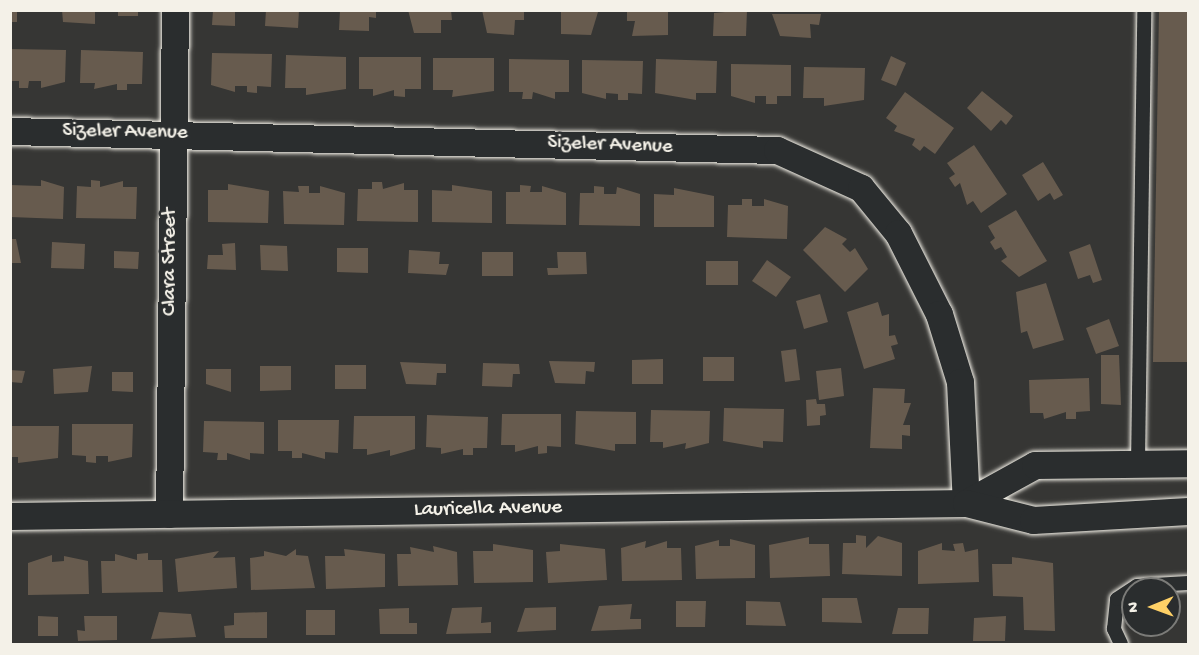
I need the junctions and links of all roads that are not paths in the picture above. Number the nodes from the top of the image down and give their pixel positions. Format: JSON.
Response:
{"nodes":[{"id":1,"x":175,"y":10,"type":"edge"},
{"id":2,"x":1144,"y":10,"type":"edge"},
{"id":3,"x":10,"y":131,"type":"edge"},
{"id":4,"x":172,"y":134,"type":"junction"},
{"id":5,"x":1188,"y":463,"type":"edge"},
{"id":6,"x":1138,"y":464,"type":"junction"},
{"id":7,"x":966,"y":503,"type":"junction"},
{"id":8,"x":1188,"y":511,"type":"edge"},
{"id":9,"x":169,"y":514,"type":"junction"},
{"id":10,"x":10,"y":516,"type":"edge"},
{"id":11,"x":1188,"y":583,"type":"edge"},
{"id":12,"x":1121,"y":645,"type":"edge"}],
"edges":[{"from":1,"to":4,"type":"street","name":"Clara Street"},
{"from":2,"to":6,"type":"lane"},
{"from":3,"to":4,"type":"street","name":"Sizeler Avenue"},
{"from":4,"to":7,"type":"street","name":"Sizeler Avenue"},
{"from":4,"to":9,"type":"street","name":"Clara Street"},
{"from":5,"to":6,"type":"street","name":"Lauricella Avenue"},
{"from":6,"to":7,"type":"street","name":"Lauricella Avenue"},
{"from":7,"to":8,"type":"street","name":"Lauricella Avenue"},
{"from":7,"to":9,"type":"street","name":"Lauricella Avenue"},
{"from":9,"to":10,"type":"street","name":"Lauricella Avenue"},
{"from":11,"to":12,"type":"lane"}]}
